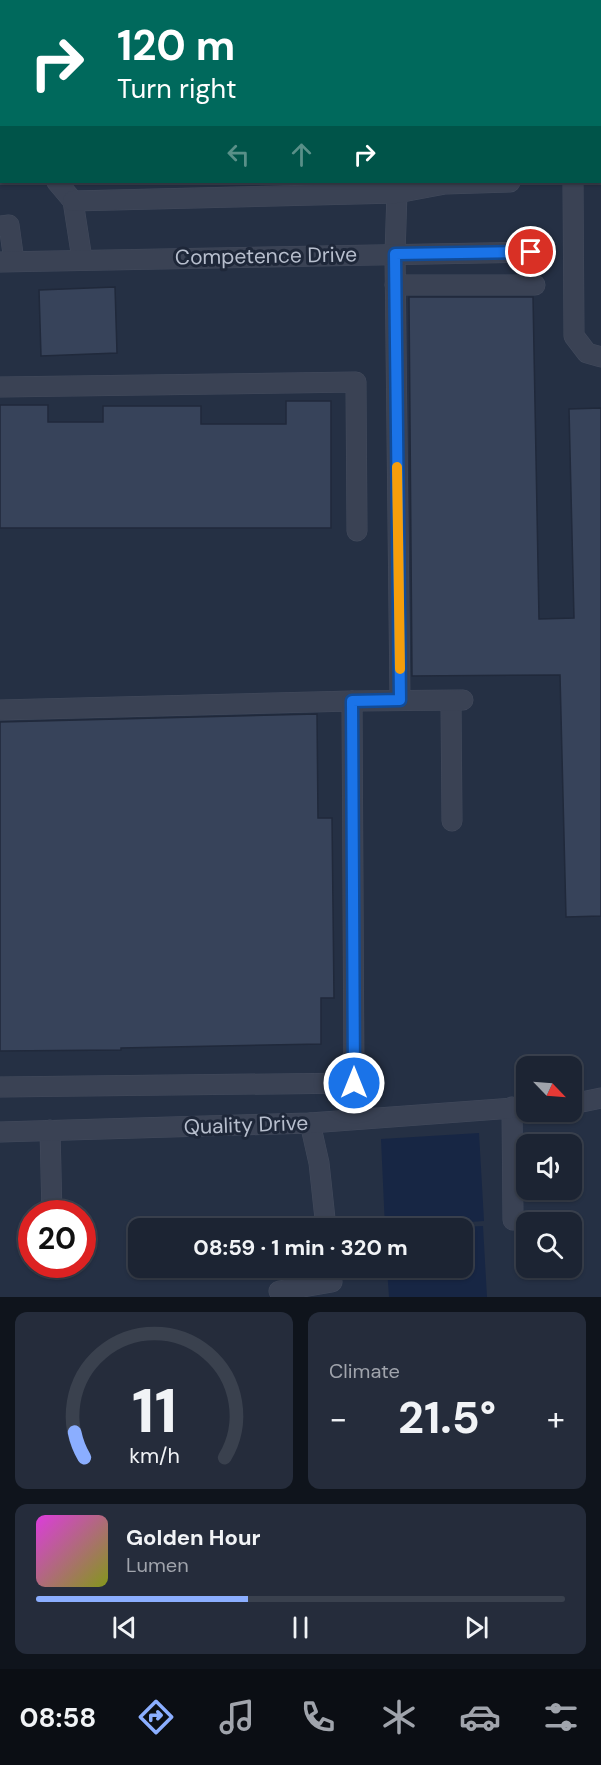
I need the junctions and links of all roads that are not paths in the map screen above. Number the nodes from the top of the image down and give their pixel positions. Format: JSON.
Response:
{"nodes":[{"id":1,"x":58,"y":183,"type":"edge"},
{"id":2,"x":478,"y":183,"type":"edge"},
{"id":3,"x":573,"y":183,"type":"edge"},
{"id":4,"x":397,"y":193,"type":"junction"},
{"id":5,"x":73,"y":201,"type":"junction"},
{"id":6,"x":0,"y":226,"type":"edge"},
{"id":7,"x":531,"y":252,"type":"dead end"},
{"id":8,"x":395,"y":254,"type":"junction"},
{"id":9,"x":82,"y":259,"type":"junction"},
{"id":10,"x":7,"y":261,"type":"edge"},
{"id":11,"x":395,"y":285,"type":"junction"},
{"id":12,"x":535,"y":285,"type":"dead end"},
{"id":13,"x":601,"y":357,"type":"edge"},
{"id":14,"x":0,"y":387,"type":"edge"},
{"id":15,"x":357,"y":531,"type":"dead end"},
{"id":16,"x":400,"y":700,"type":"junction"},
{"id":17,"x":352,"y":701,"type":"junction"},
{"id":18,"x":0,"y":710,"type":"edge"},
{"id":19,"x":452,"y":821,"type":"dead end"},
{"id":20,"x":0,"y":1087,"type":"edge"},
{"id":21,"x":601,"y":1098,"type":"edge"},
{"id":22,"x":582,"y":1102,"type":"edge"},
{"id":23,"x":516,"y":1107,"type":"edge"},
{"id":24,"x":518,"y":1122,"type":"edge"},
{"id":25,"x":310,"y":1123,"type":"junction"},
{"id":26,"x":50,"y":1130,"type":"junction"},
{"id":27,"x":0,"y":1132,"type":"edge"},
{"id":28,"x":52,"y":1200,"type":"edge"},
{"id":29,"x":325,"y":1218,"type":"edge"},
{"id":30,"x":513,"y":1220,"type":"dead end"},
{"id":31,"x":332,"y":1282,"type":"edge"},
{"id":32,"x":279,"y":1291,"type":"dead end"}],
"edges":[{"from":1,"to":5,"type":"lane"},
{"from":2,"to":4,"type":"lane"},
{"from":3,"to":13,"type":"lane"},
{"from":4,"to":5,"type":"lane"},
{"from":4,"to":8,"type":"lane"},
{"from":5,"to":9,"type":"lane"},
{"from":6,"to":10,"type":"lane"},
{"from":7,"to":8,"type":"lane","name":"Competence Drive"},
{"from":8,"to":9,"type":"lane","name":"Competence Drive"},
{"from":8,"to":11,"type":"lane"},
{"from":9,"to":10,"type":"lane","name":"Competence Drive"},
{"from":11,"to":12,"type":"lane"},
{"from":11,"to":16,"type":"lane"},
{"from":14,"to":15,"type":"lane"},
{"from":16,"to":17,"type":"lane"},
{"from":16,"to":19,"type":"lane"},
{"from":17,"to":18,"type":"lane"},
{"from":17,"to":20,"type":"lane"},
{"from":21,"to":22,"type":"lane"},
{"from":23,"to":25,"type":"lane","name":"Quality Drive"},
{"from":24,"to":30,"type":"lane"},
{"from":25,"to":26,"type":"lane","name":"Quality Drive"},
{"from":25,"to":29,"type":"lane"},
{"from":26,"to":27,"type":"lane","name":"Quality Drive"},
{"from":26,"to":28,"type":"lane"},
{"from":31,"to":32,"type":"lane"}]}
